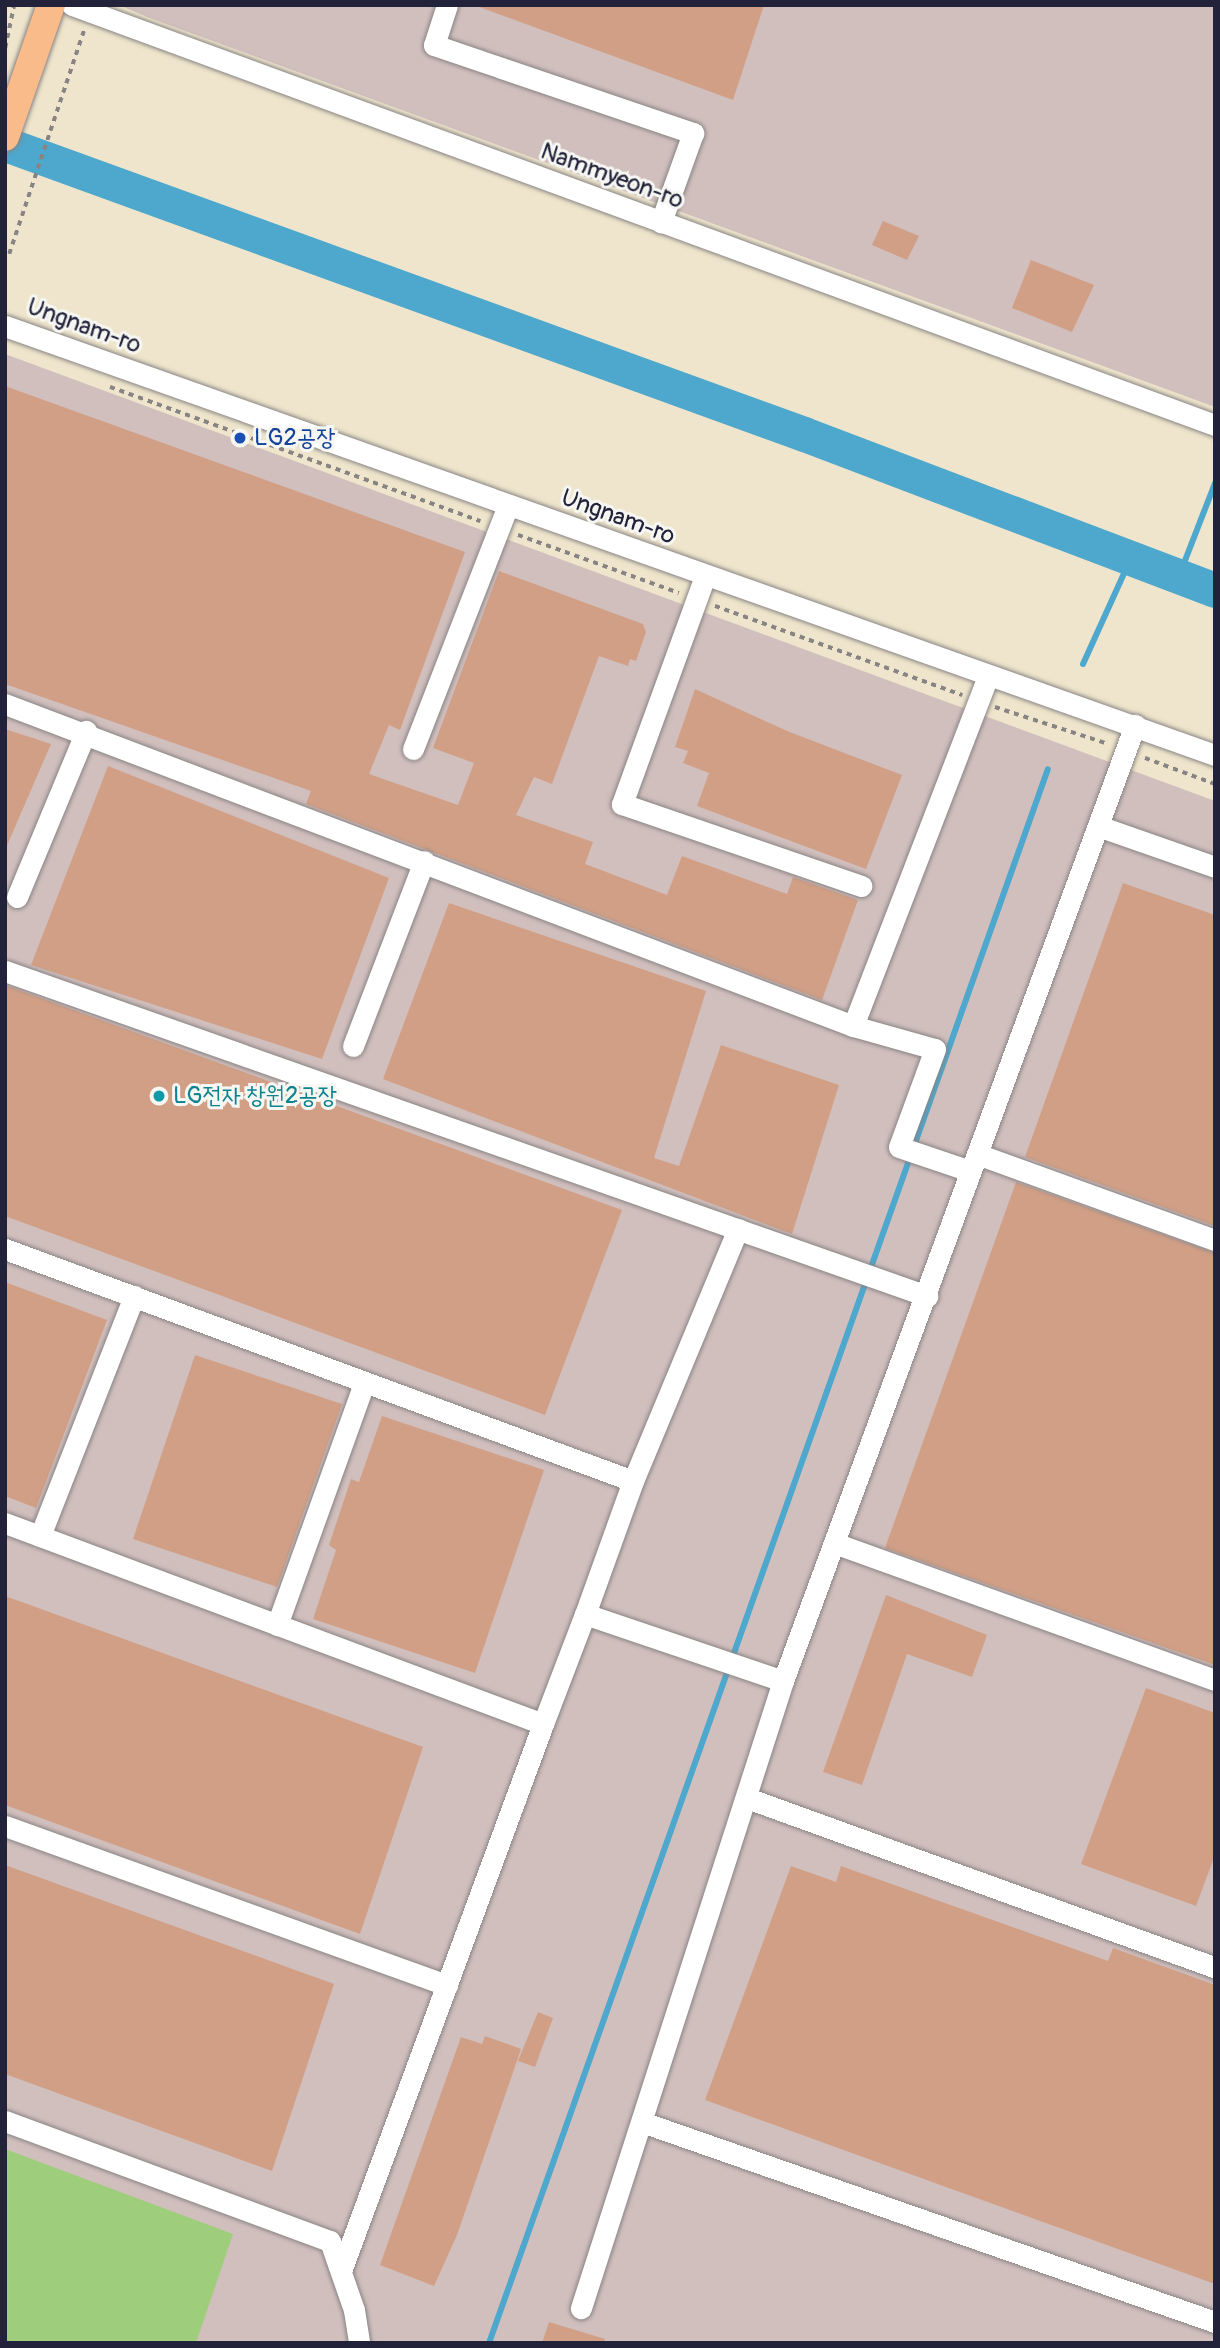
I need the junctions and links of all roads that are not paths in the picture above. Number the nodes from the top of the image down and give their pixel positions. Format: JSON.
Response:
{"nodes":[{"id":1,"x":72,"y":5,"type":"edge"},
{"id":2,"x":447,"y":5,"type":"edge"},
{"id":3,"x":49,"y":13,"type":"edge"},
{"id":4,"x":5,"y":137,"type":"edge"},
{"id":5,"x":661,"y":222,"type":"junction"},
{"id":6,"x":5,"y":326,"type":"edge"},
{"id":7,"x":1215,"y":425,"type":"edge"},
{"id":8,"x":508,"y":505,"type":"junction"},
{"id":9,"x":705,"y":576,"type":"junction"},
{"id":10,"x":988,"y":677,"type":"junction"},
{"id":11,"x":5,"y":704,"type":"edge"},
{"id":12,"x":1135,"y":725,"type":"junction"},
{"id":13,"x":86,"y":731,"type":"junction"},
{"id":14,"x":413,"y":749,"type":"dead end"},
{"id":15,"x":1215,"y":755,"type":"edge"},
{"id":16,"x":1098,"y":826,"type":"junction"},
{"id":17,"x":424,"y":861,"type":"junction"},
{"id":18,"x":1215,"y":867,"type":"edge"},
{"id":19,"x":861,"y":886,"type":"dead end"},
{"id":20,"x":17,"y":897,"type":"dead end"},
{"id":21,"x":5,"y":971,"type":"edge"},
{"id":22,"x":853,"y":1026,"type":"junction"},
{"id":23,"x":353,"y":1046,"type":"dead end"},
{"id":24,"x":974,"y":1162,"type":"junction"},
{"id":25,"x":738,"y":1229,"type":"junction"},
{"id":26,"x":1215,"y":1240,"type":"edge"},
{"id":27,"x":5,"y":1249,"type":"edge"},
{"id":28,"x":134,"y":1296,"type":"junction"},
{"id":29,"x":927,"y":1296,"type":"junction"},
{"id":30,"x":364,"y":1383,"type":"junction"},
{"id":31,"x":633,"y":1481,"type":"junction"},
{"id":32,"x":5,"y":1523,"type":"edge"},
{"id":33,"x":40,"y":1536,"type":"junction"},
{"id":34,"x":834,"y":1543,"type":"junction"},
{"id":35,"x":585,"y":1614,"type":"junction"},
{"id":36,"x":277,"y":1625,"type":"junction"},
{"id":37,"x":1215,"y":1680,"type":"edge"},
{"id":38,"x":783,"y":1681,"type":"junction"},
{"id":39,"x":543,"y":1724,"type":"junction"},
{"id":40,"x":747,"y":1798,"type":"junction"},
{"id":41,"x":5,"y":1826,"type":"edge"},
{"id":42,"x":1215,"y":1967,"type":"edge"},
{"id":43,"x":447,"y":1985,"type":"junction"},
{"id":44,"x":5,"y":2121,"type":"edge"},
{"id":45,"x":642,"y":2122,"type":"junction"},
{"id":46,"x":341,"y":2271,"type":"junction"},
{"id":47,"x":581,"y":2308,"type":"dead end"},
{"id":48,"x":1215,"y":2322,"type":"edge"},
{"id":49,"x":359,"y":2343,"type":"edge"}],
"edges":[{"from":1,"to":5,"type":"street","name":"Nammyeon-ro"},
{"from":2,"to":5,"type":"street"},
{"from":3,"to":4,"type":"main road"},
{"from":5,"to":7,"type":"street","name":"Nammyeon-ro"},
{"from":6,"to":8,"type":"street","name":"Ungnam-ro"},
{"from":8,"to":9,"type":"street","name":"Ungnam-ro"},
{"from":8,"to":14,"type":"street"},
{"from":9,"to":10,"type":"street","name":"Ungnam-ro"},
{"from":9,"to":19,"type":"street"},
{"from":10,"to":12,"type":"street","name":"Ungnam-ro"},
{"from":10,"to":22,"type":"street"},
{"from":11,"to":13,"type":"street"},
{"from":12,"to":15,"type":"street","name":"Ungnam-ro"},
{"from":12,"to":16,"type":"street"},
{"from":13,"to":17,"type":"street"},
{"from":13,"to":20,"type":"street"},
{"from":16,"to":18,"type":"street"},
{"from":16,"to":24,"type":"street"},
{"from":17,"to":22,"type":"street"},
{"from":17,"to":23,"type":"street"},
{"from":21,"to":25,"type":"street"},
{"from":22,"to":24,"type":"street"},
{"from":24,"to":26,"type":"street"},
{"from":24,"to":29,"type":"street"},
{"from":25,"to":29,"type":"street"},
{"from":25,"to":31,"type":"street"},
{"from":27,"to":28,"type":"street"},
{"from":28,"to":30,"type":"street"},
{"from":28,"to":33,"type":"street"},
{"from":29,"to":34,"type":"street"},
{"from":30,"to":31,"type":"street"},
{"from":30,"to":36,"type":"street"},
{"from":31,"to":35,"type":"street"},
{"from":32,"to":33,"type":"street"},
{"from":33,"to":36,"type":"street"},
{"from":34,"to":37,"type":"street"},
{"from":34,"to":38,"type":"street"},
{"from":35,"to":38,"type":"street"},
{"from":35,"to":39,"type":"street"},
{"from":36,"to":39,"type":"street"},
{"from":38,"to":40,"type":"street"},
{"from":39,"to":43,"type":"street"},
{"from":40,"to":42,"type":"street"},
{"from":40,"to":45,"type":"street"},
{"from":41,"to":43,"type":"street"},
{"from":43,"to":46,"type":"street"},
{"from":44,"to":46,"type":"street"},
{"from":45,"to":47,"type":"street"},
{"from":45,"to":48,"type":"street"},
{"from":46,"to":49,"type":"street"}]}
